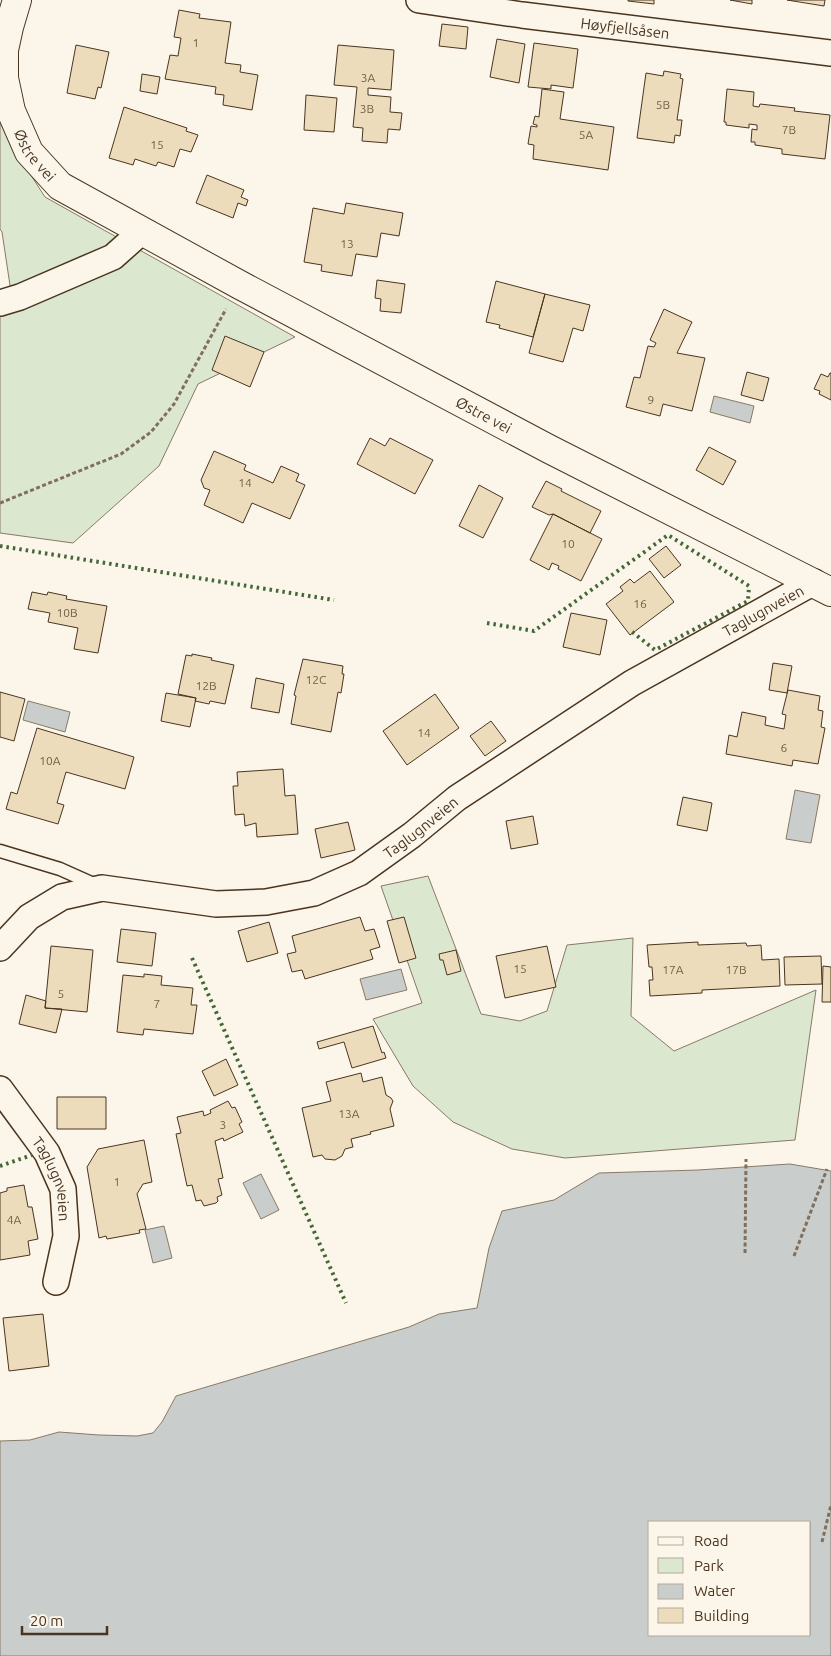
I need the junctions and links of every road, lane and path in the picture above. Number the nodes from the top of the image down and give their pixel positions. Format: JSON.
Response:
{"nodes":[{"id":1,"x":17,"y":0,"type":"edge"},
{"id":2,"x":419,"y":0,"type":"edge"},
{"id":3,"x":831,"y":53,"type":"edge"},
{"id":4,"x":141,"y":232,"type":"junction"},
{"id":5,"x":0,"y":302,"type":"edge"},
{"id":6,"x":226,"y":308,"type":"dead end"},
{"id":7,"x":0,"y":503,"type":"edge"},
{"id":8,"x":822,"y":587,"type":"edge"},
{"id":9,"x":0,"y":851,"type":"edge"},
{"id":10,"x":102,"y":888,"type":"junction"},
{"id":11,"x":0,"y":948,"type":"edge"},
{"id":12,"x":0,"y":1089,"type":"edge"},
{"id":13,"x":746,"y":1160,"type":"dead end"},
{"id":14,"x":827,"y":1169,"type":"dead end"},
{"id":15,"x":745,"y":1253,"type":"dead end"},
{"id":16,"x":794,"y":1256,"type":"dead end"},
{"id":17,"x":56,"y":1282,"type":"dead end"},
{"id":18,"x":831,"y":1505,"type":"edge"},
{"id":19,"x":822,"y":1542,"type":"dead end"}],
"edges":[{"from":1,"to":4,"type":"street","name":"Østre vei"},
{"from":2,"to":3,"type":"street","name":"Høyfjellsåsen"},
{"from":4,"to":5,"type":"street"},
{"from":4,"to":8,"type":"street","name":"Østre vei"},
{"from":6,"to":7,"type":"path"},
{"from":8,"to":10,"type":"street","name":"Taglugnveien"},
{"from":9,"to":10,"type":"lane"},
{"from":10,"to":11,"type":"street","name":"Taglugnveien"},
{"from":12,"to":17,"type":"street","name":"Taglugnveien"},
{"from":13,"to":15,"type":"path"},
{"from":14,"to":16,"type":"path"},
{"from":18,"to":19,"type":"path"}]}
